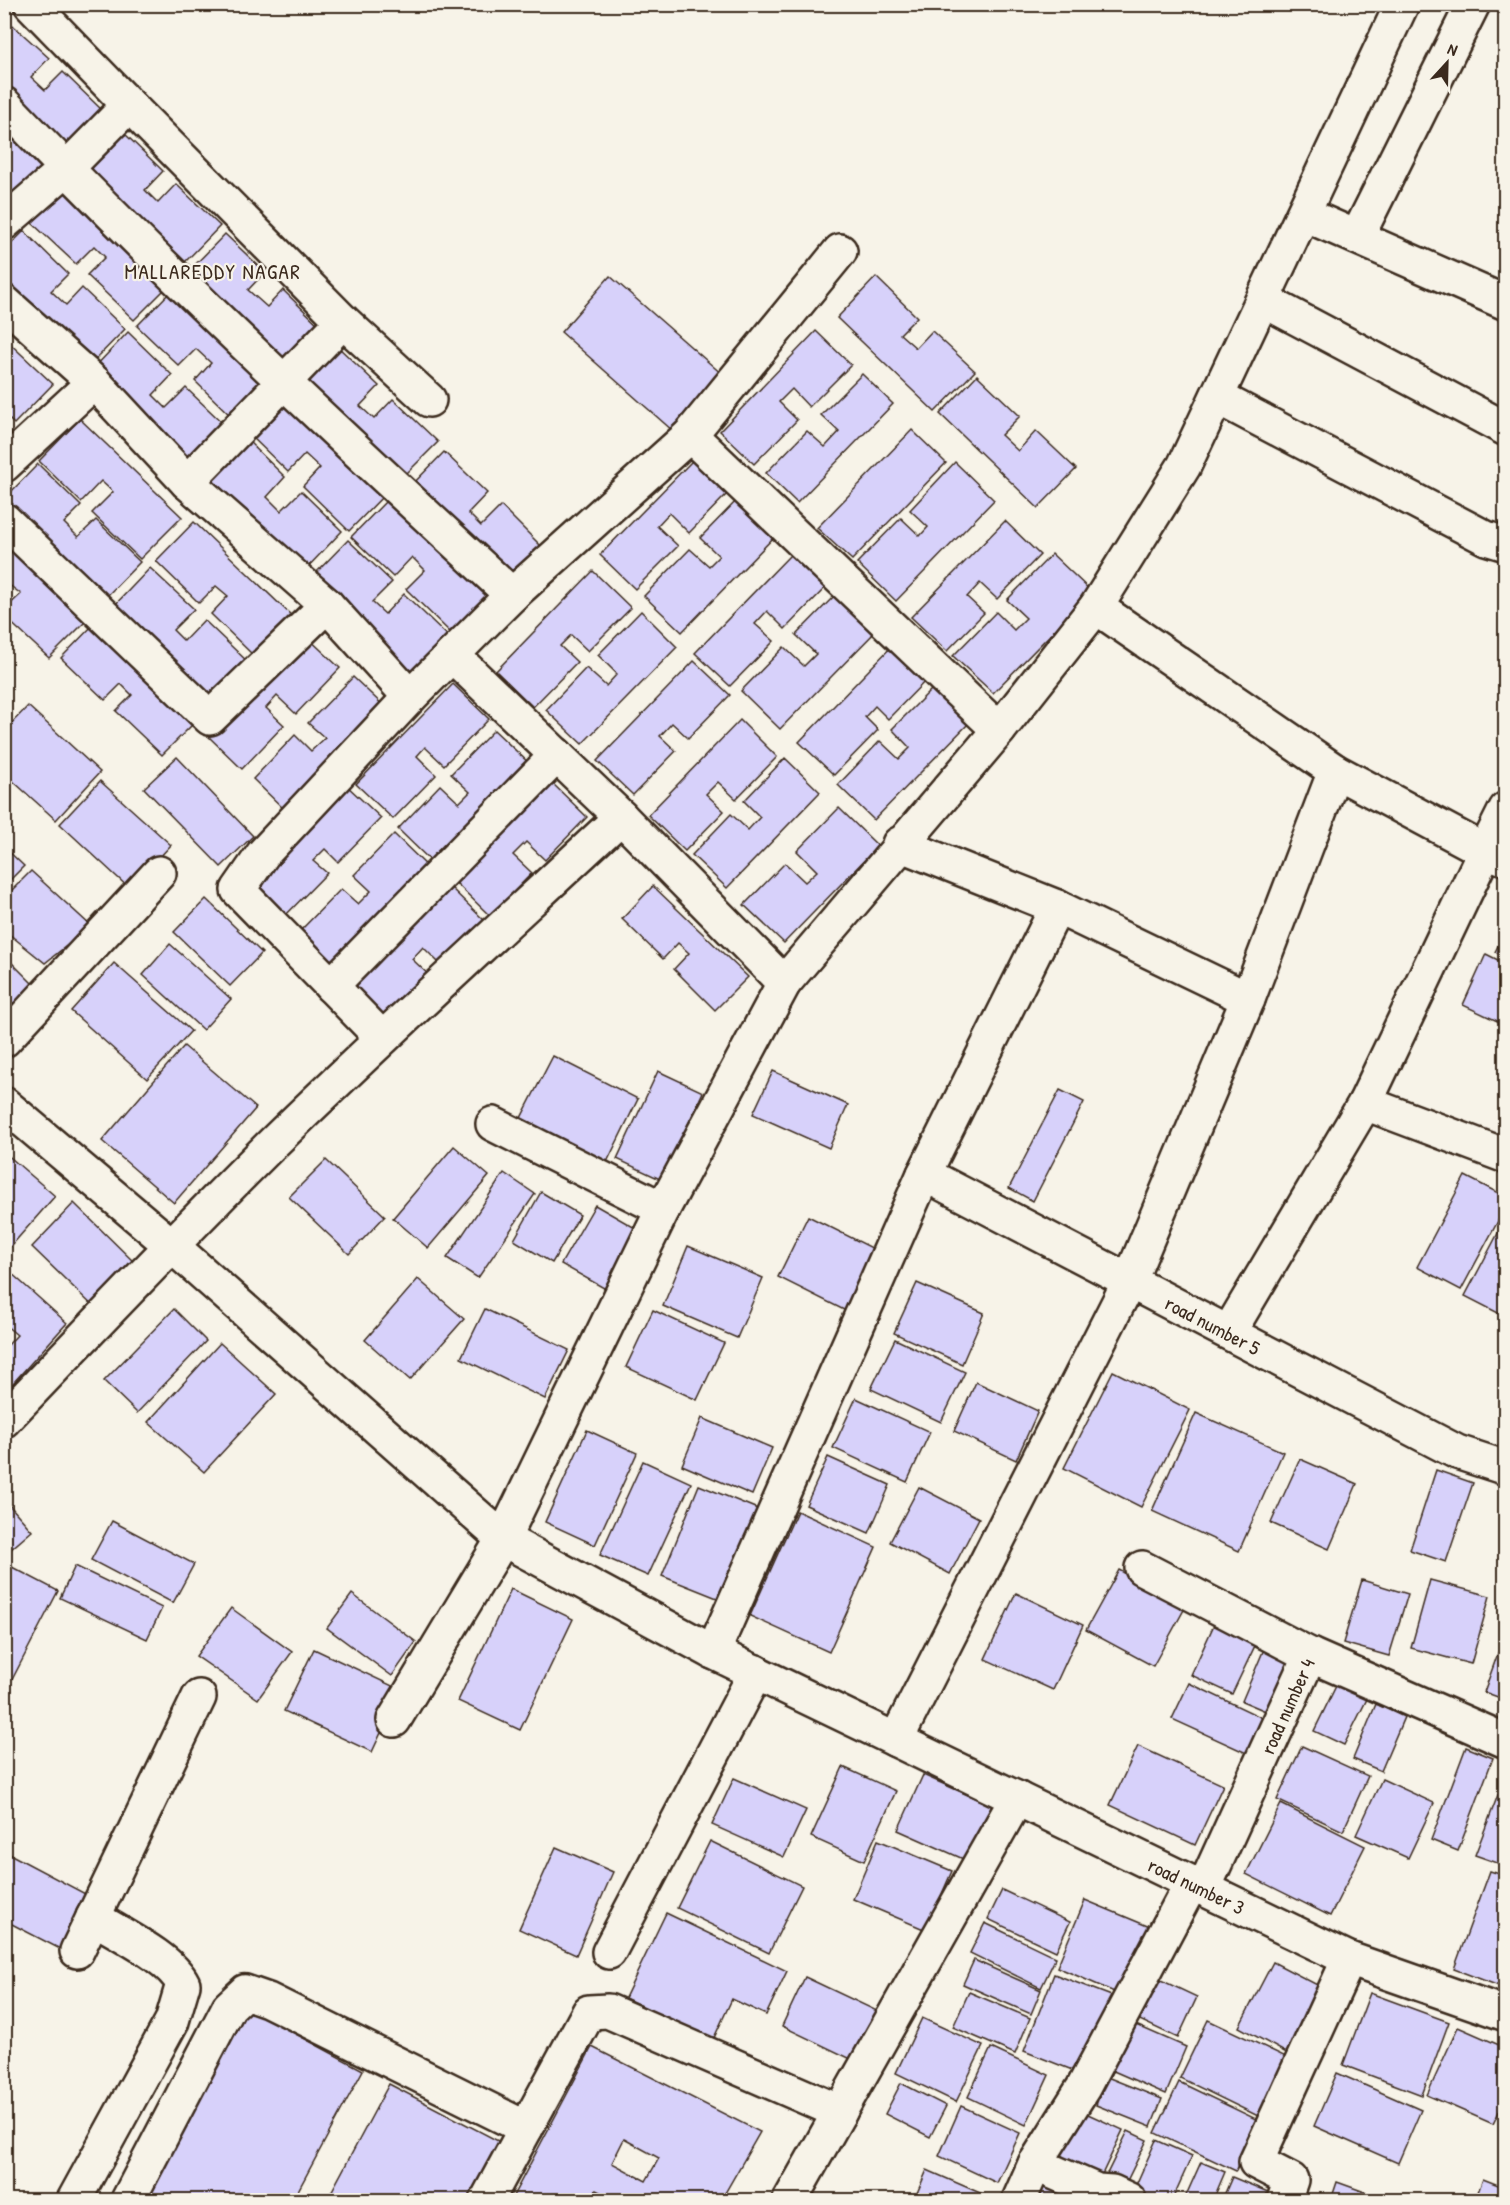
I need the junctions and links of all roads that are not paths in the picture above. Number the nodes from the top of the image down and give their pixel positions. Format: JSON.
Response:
{"nodes":[{"id":1,"x":31,"y":4,"type":"edge"},
{"id":2,"x":1402,"y":4,"type":"edge"},
{"id":3,"x":1473,"y":4,"type":"edge"},
{"id":4,"x":4,"y":104,"type":"edge"},
{"id":5,"x":129,"y":105,"type":"junction"},
{"id":6,"x":66,"y":169,"type":"junction"},
{"id":7,"x":1304,"y":214,"type":"junction"},
{"id":8,"x":4,"y":223,"type":"edge"},
{"id":9,"x":1357,"y":237,"type":"junction"},
{"id":10,"x":840,"y":251,"type":"dead end"},
{"id":11,"x":1263,"y":300,"type":"junction"},
{"id":12,"x":4,"y":302,"type":"edge"},
{"id":13,"x":1506,"y":303,"type":"edge"},
{"id":14,"x":343,"y":321,"type":"junction"},
{"id":15,"x":94,"y":382,"type":"junction"},
{"id":16,"x":284,"y":384,"type":"junction"},
{"id":17,"x":1217,"y":397,"type":"junction"},
{"id":18,"x":429,"y":400,"type":"dead end"},
{"id":19,"x":1506,"y":429,"type":"edge"},
{"id":20,"x":690,"y":435,"type":"junction"},
{"id":21,"x":4,"y":465,"type":"edge"},
{"id":22,"x":187,"y":482,"type":"junction"},
{"id":23,"x":4,"y":520,"type":"edge"},
{"id":24,"x":1506,"y":544,"type":"edge"},
{"id":25,"x":512,"y":595,"type":"junction"},
{"id":26,"x":327,"y":605,"type":"junction"},
{"id":27,"x":1095,"y":607,"type":"junction"},
{"id":28,"x":452,"y":655,"type":"junction"},
{"id":29,"x":410,"y":697,"type":"junction"},
{"id":30,"x":999,"y":730,"type":"junction"},
{"id":31,"x":557,"y":756,"type":"junction"},
{"id":32,"x":1335,"y":771,"type":"junction"},
{"id":33,"x":1506,"y":809,"type":"edge"},
{"id":34,"x":621,"y":817,"type":"junction"},
{"id":35,"x":899,"y":844,"type":"junction"},
{"id":36,"x":1495,"y":855,"type":"edge"},
{"id":37,"x":159,"y":873,"type":"dead end"},
{"id":38,"x":1057,"y":907,"type":"junction"},
{"id":39,"x":784,"y":983,"type":"junction"},
{"id":40,"x":331,"y":986,"type":"junction"},
{"id":41,"x":1248,"y":999,"type":"junction"},
{"id":42,"x":382,"y":1038,"type":"junction"},
{"id":43,"x":4,"y":1040,"type":"edge"},
{"id":44,"x":1365,"y":1103,"type":"junction"},
{"id":45,"x":4,"y":1104,"type":"edge"},
{"id":46,"x":493,"y":1124,"type":"dead end"},
{"id":47,"x":1506,"y":1156,"type":"edge"},
{"id":48,"x":924,"y":1174,"type":"junction"},
{"id":49,"x":663,"y":1209,"type":"junction"},
{"id":50,"x":171,"y":1245,"type":"junction"},
{"id":51,"x":1130,"y":1280,"type":"junction"},
{"id":52,"x":1229,"y":1332,"type":"junction"},
{"id":53,"x":4,"y":1420,"type":"edge"},
{"id":54,"x":1506,"y":1468,"type":"edge"},
{"id":55,"x":503,"y":1539,"type":"junction"},
{"id":56,"x":1143,"y":1568,"type":"dead end"},
{"id":57,"x":713,"y":1652,"type":"junction"},
{"id":58,"x":1310,"y":1655,"type":"junction"},
{"id":59,"x":756,"y":1672,"type":"junction"},
{"id":60,"x":199,"y":1697,"type":"dead end"},
{"id":61,"x":394,"y":1720,"type":"dead end"},
{"id":62,"x":896,"y":1740,"type":"junction"},
{"id":63,"x":1506,"y":1741,"type":"edge"},
{"id":64,"x":1017,"y":1798,"type":"junction"},
{"id":65,"x":1197,"y":1886,"type":"junction"},
{"id":66,"x":93,"y":1917,"type":"junction"},
{"id":67,"x":77,"y":1951,"type":"dead end"},
{"id":68,"x":609,"y":1952,"type":"dead end"},
{"id":69,"x":1349,"y":1959,"type":"junction"},
{"id":70,"x":1506,"y":2014,"type":"edge"},
{"id":71,"x":840,"y":2112,"type":"junction"},
{"id":72,"x":526,"y":2128,"type":"junction"},
{"id":73,"x":1035,"y":2164,"type":"junction"},
{"id":74,"x":74,"y":2200,"type":"edge"},
{"id":75,"x":128,"y":2200,"type":"edge"},
{"id":76,"x":487,"y":2200,"type":"edge"},
{"id":77,"x":790,"y":2200,"type":"edge"},
{"id":78,"x":1019,"y":2200,"type":"edge"},
{"id":79,"x":1129,"y":2200,"type":"edge"},
{"id":80,"x":1284,"y":2200,"type":"edge"}],
"edges":[{"from":1,"to":5,"type":"street"},
{"from":2,"to":7,"type":"street"},
{"from":3,"to":9,"type":"street"},
{"from":4,"to":6,"type":"street"},
{"from":5,"to":6,"type":"street"},
{"from":5,"to":14,"type":"street"},
{"from":6,"to":8,"type":"street"},
{"from":6,"to":16,"type":"street"},
{"from":7,"to":9,"type":"street"},
{"from":7,"to":11,"type":"street"},
{"from":9,"to":13,"type":"street"},
{"from":10,"to":20,"type":"street"},
{"from":11,"to":17,"type":"street"},
{"from":11,"to":19,"type":"street"},
{"from":12,"to":15,"type":"street"},
{"from":14,"to":16,"type":"street"},
{"from":14,"to":18,"type":"street"},
{"from":15,"to":21,"type":"street"},
{"from":15,"to":22,"type":"street"},
{"from":16,"to":22,"type":"street"},
{"from":16,"to":25,"type":"street"},
{"from":17,"to":24,"type":"street"},
{"from":17,"to":27,"type":"street"},
{"from":20,"to":25,"type":"street"},
{"from":20,"to":30,"type":"street"},
{"from":22,"to":26,"type":"street"},
{"from":23,"to":26,"type":"street"},
{"from":25,"to":28,"type":"street"},
{"from":26,"to":29,"type":"street"},
{"from":27,"to":30,"type":"street"},
{"from":27,"to":32,"type":"street"},
{"from":28,"to":29,"type":"street"},
{"from":28,"to":31,"type":"street"},
{"from":29,"to":40,"type":"street"},
{"from":30,"to":35,"type":"street"},
{"from":31,"to":34,"type":"street"},
{"from":31,"to":40,"type":"street"},
{"from":32,"to":36,"type":"street"},
{"from":32,"to":41,"type":"street"},
{"from":33,"to":36,"type":"street"},
{"from":34,"to":39,"type":"street"},
{"from":34,"to":42,"type":"street"},
{"from":35,"to":38,"type":"street"},
{"from":35,"to":39,"type":"street"},
{"from":36,"to":44,"type":"street"},
{"from":37,"to":43,"type":"street"},
{"from":38,"to":41,"type":"street"},
{"from":38,"to":48,"type":"street"},
{"from":39,"to":49,"type":"street"},
{"from":40,"to":42,"type":"street"},
{"from":41,"to":51,"type":"street"},
{"from":42,"to":50,"type":"street"},
{"from":44,"to":47,"type":"street"},
{"from":44,"to":52,"type":"street"},
{"from":45,"to":50,"type":"street","name":"road number 3"},
{"from":46,"to":49,"type":"street"},
{"from":48,"to":51,"type":"street","name":"road number 5"},
{"from":48,"to":57,"type":"street"},
{"from":49,"to":55,"type":"street"},
{"from":50,"to":53,"type":"street"},
{"from":50,"to":55,"type":"street","name":"road number 3"},
{"from":51,"to":52,"type":"street","name":"road number 5"},
{"from":51,"to":62,"type":"street"},
{"from":52,"to":54,"type":"street","name":"road number 5"},
{"from":55,"to":57,"type":"street","name":"road number 3"},
{"from":55,"to":61,"type":"street"},
{"from":56,"to":58,"type":"street"},
{"from":57,"to":59,"type":"street","name":"road number 3"},
{"from":58,"to":63,"type":"street","name":"road number 4"},
{"from":58,"to":65,"type":"street","name":"road number 4"},
{"from":59,"to":62,"type":"street","name":"road number 3"},
{"from":59,"to":68,"type":"street"},
{"from":60,"to":66,"type":"street"},
{"from":62,"to":64,"type":"street","name":"road number 3"},
{"from":64,"to":65,"type":"street","name":"road number 3"},
{"from":64,"to":71,"type":"street"},
{"from":65,"to":69,"type":"street","name":"road number 3"},
{"from":65,"to":73,"type":"street","name":"road number 4"},
{"from":66,"to":67,"type":"street"},
{"from":66,"to":74,"type":"street"},
{"from":69,"to":70,"type":"street","name":"road number 3"},
{"from":69,"to":80,"type":"street"},
{"from":71,"to":72,"type":"street"},
{"from":71,"to":77,"type":"street"},
{"from":72,"to":75,"type":"street"},
{"from":72,"to":76,"type":"street"},
{"from":73,"to":78,"type":"street","name":"road number 4"},
{"from":73,"to":79,"type":"street"}]}
